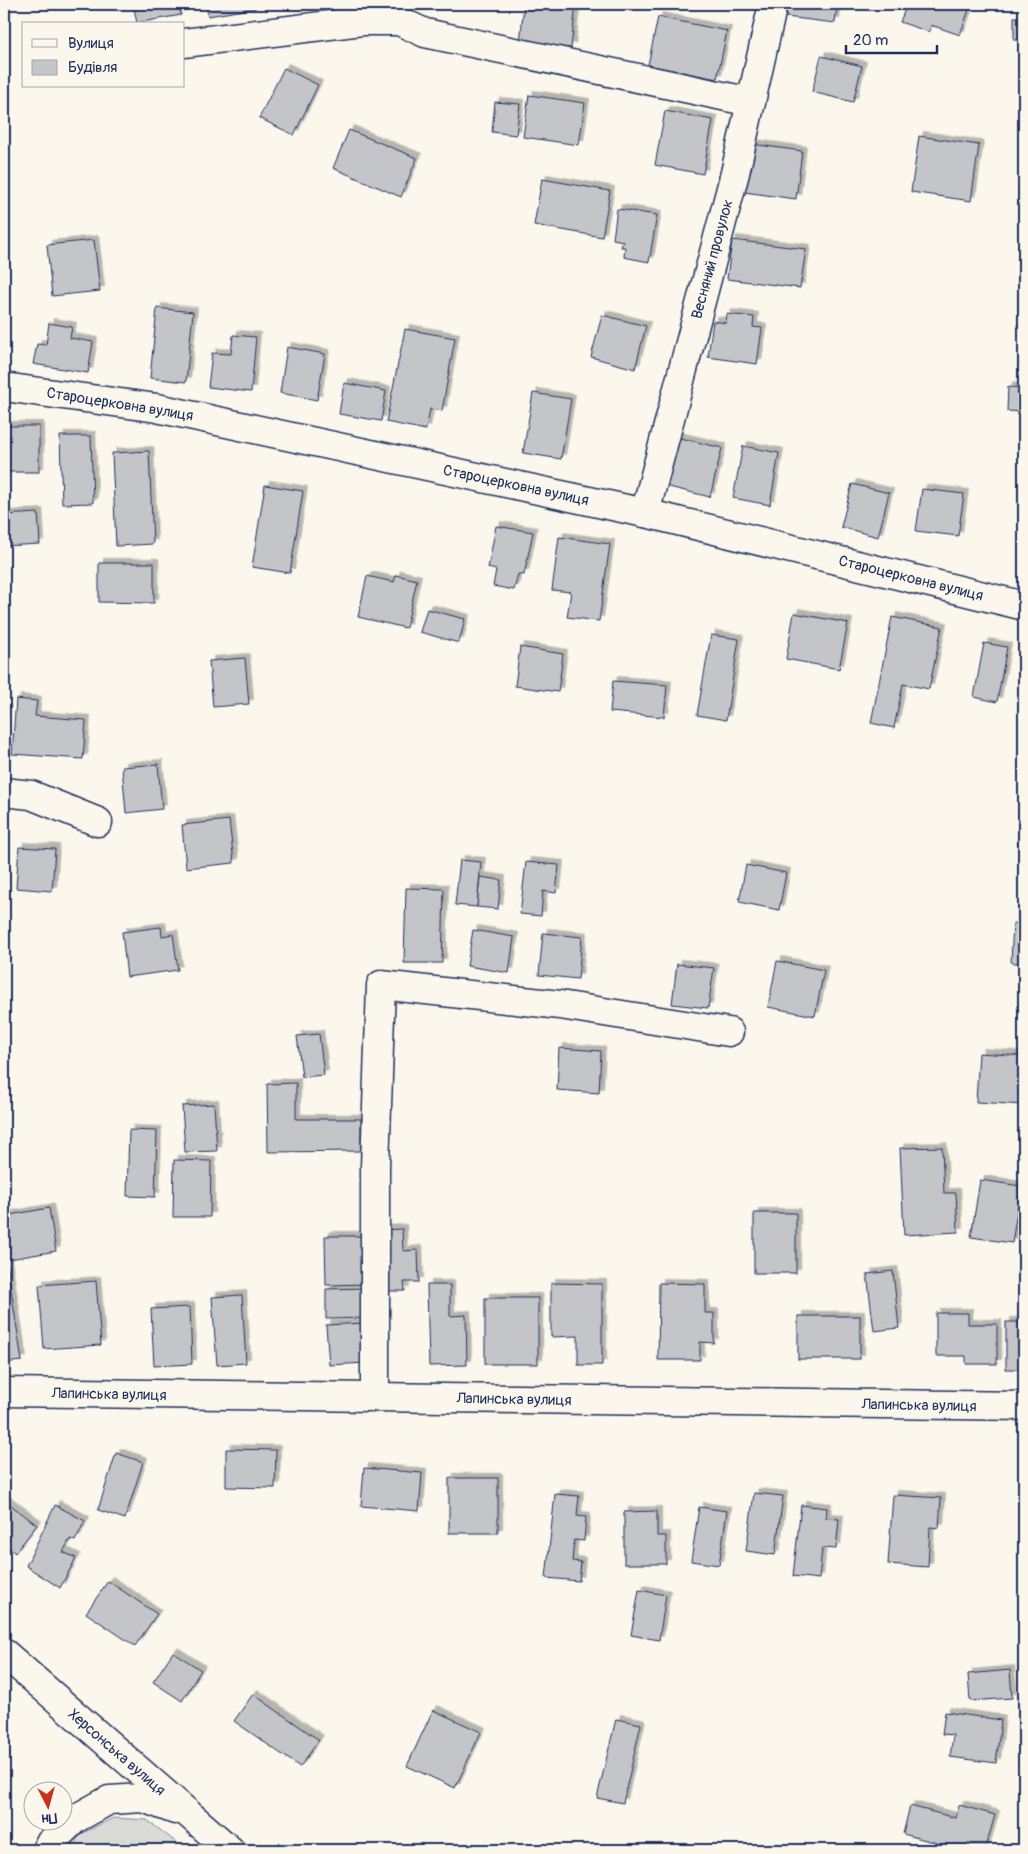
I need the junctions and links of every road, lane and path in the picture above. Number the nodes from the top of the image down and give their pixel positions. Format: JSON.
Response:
{"nodes":[{"id":1,"x":773,"y":4,"type":"edge"},
{"id":2,"x":185,"y":43,"type":"edge"},
{"id":3,"x":751,"y":102,"type":"junction"},
{"id":4,"x":4,"y":387,"type":"edge"},
{"id":5,"x":645,"y":513,"type":"junction"},
{"id":6,"x":1024,"y":606,"type":"edge"},
{"id":7,"x":4,"y":792,"type":"edge"},
{"id":8,"x":98,"y":822,"type":"dead end"},
{"id":9,"x":729,"y":1032,"type":"dead end"},
{"id":10,"x":4,"y":1392,"type":"edge"},
{"id":11,"x":376,"y":1397,"type":"junction"},
{"id":12,"x":1024,"y":1406,"type":"edge"},
{"id":13,"x":4,"y":1653,"type":"edge"},
{"id":14,"x":204,"y":1828,"type":"junction"},
{"id":15,"x":46,"y":1850,"type":"edge"},
{"id":16,"x":230,"y":1850,"type":"edge"}],
"edges":[{"from":1,"to":3,"type":"street","name":"Весняний провулок"},
{"from":2,"to":3,"type":"street"},
{"from":3,"to":5,"type":"street","name":"Весняний провулок"},
{"from":4,"to":5,"type":"street","name":"Староцерковна вулиця"},
{"from":5,"to":6,"type":"street","name":"Староцерковна вулиця"},
{"from":7,"to":8,"type":"street"},
{"from":9,"to":11,"type":"street"},
{"from":10,"to":11,"type":"street","name":"Лапинська вулиця"},
{"from":11,"to":12,"type":"street","name":"Лапинська вулиця"},
{"from":13,"to":14,"type":"street","name":"Херсонська вулиця"},
{"from":14,"to":15,"type":"street"},
{"from":14,"to":16,"type":"street","name":"Херсонська вулиця"}]}
